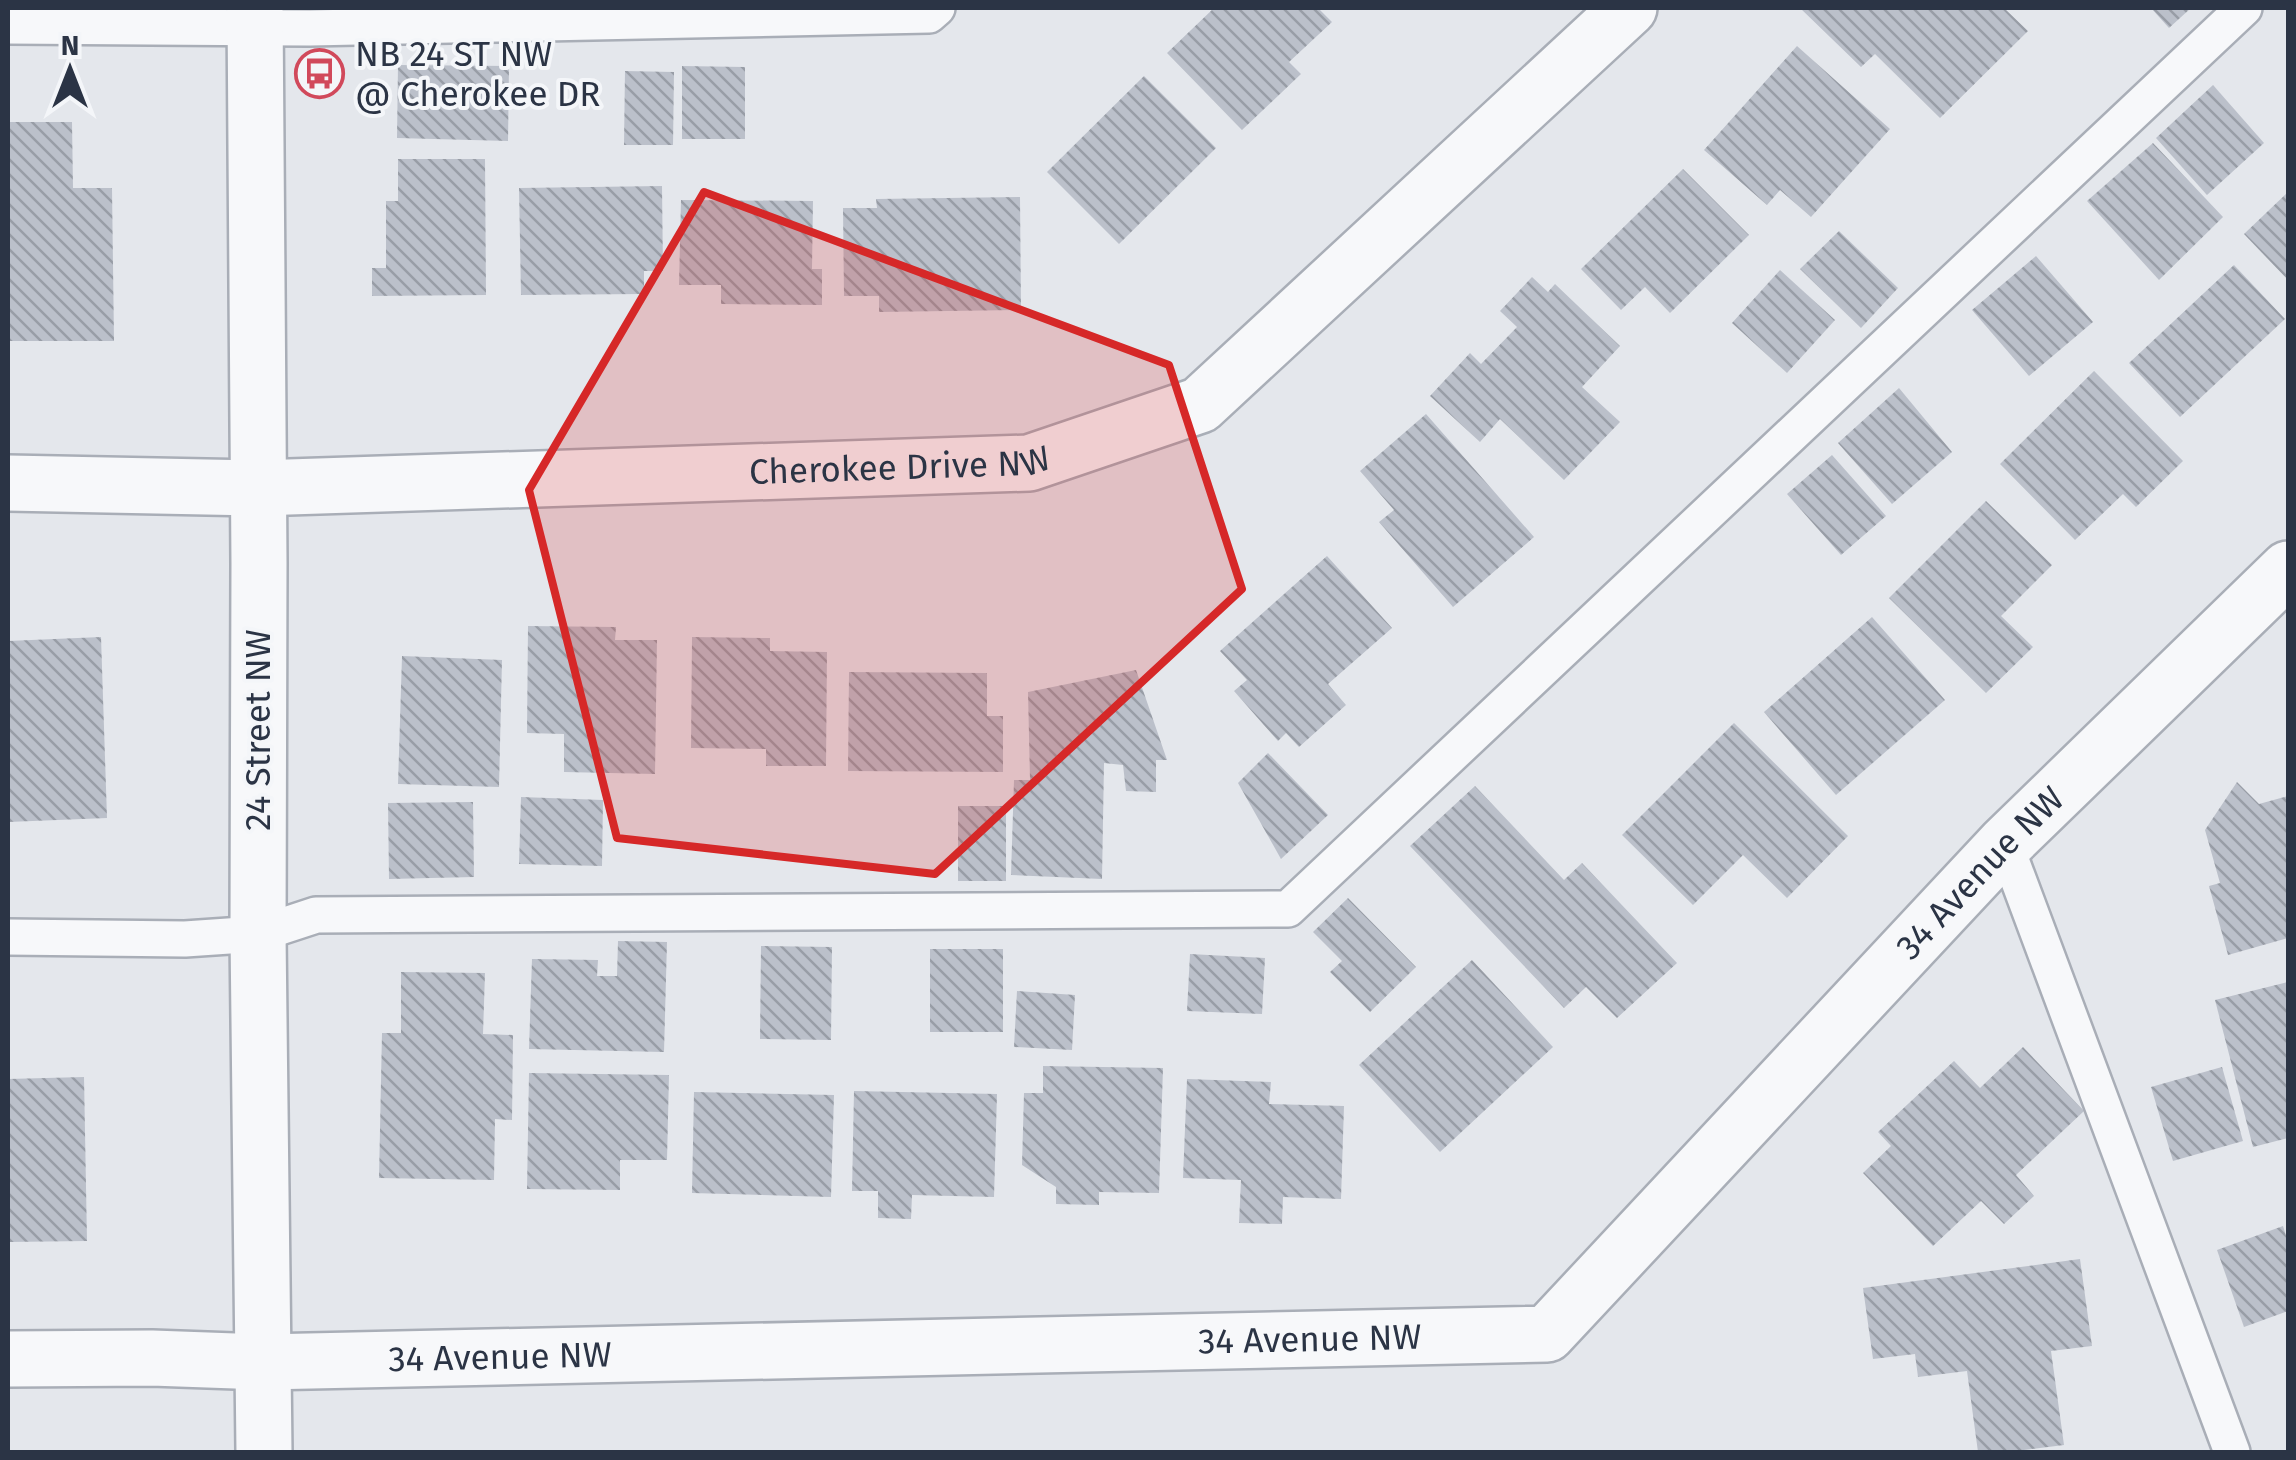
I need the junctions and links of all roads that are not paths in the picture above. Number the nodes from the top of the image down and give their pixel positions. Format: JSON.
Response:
{"nodes":[{"id":1,"x":937,"y":8,"type":"edge"},
{"id":2,"x":1628,"y":8,"type":"edge"},
{"id":3,"x":2244,"y":8,"type":"edge"},
{"id":4,"x":255,"y":18,"type":"edge"},
{"id":5,"x":8,"y":26,"type":"edge"},
{"id":6,"x":8,"y":483,"type":"edge"},
{"id":7,"x":258,"y":488,"type":"junction"},
{"id":8,"x":2288,"y":569,"type":"edge"},
{"id":9,"x":2005,"y":844,"type":"junction"},
{"id":10,"x":258,"y":934,"type":"junction"},
{"id":11,"x":8,"y":937,"type":"edge"},
{"id":12,"x":8,"y":1358,"type":"edge"},
{"id":13,"x":264,"y":1362,"type":"junction"},
{"id":14,"x":264,"y":1452,"type":"edge"},
{"id":15,"x":2232,"y":1452,"type":"edge"}],
"edges":[{"from":1,"to":4,"type":"lane"},
{"from":2,"to":7,"type":"street","name":"Cherokee Drive NW"},
{"from":3,"to":10,"type":"lane"},
{"from":4,"to":5,"type":"lane"},
{"from":4,"to":7,"type":"street","name":"24 Street NW"},
{"from":6,"to":7,"type":"street","name":"Cherokee Drive NW"},
{"from":7,"to":10,"type":"street","name":"24 Street NW"},
{"from":8,"to":9,"type":"street","name":"34 Avenue NW"},
{"from":9,"to":13,"type":"street","name":"34 Avenue NW"},
{"from":9,"to":15,"type":"lane"},
{"from":10,"to":11,"type":"lane"},
{"from":10,"to":13,"type":"street","name":"24 Street NW"},
{"from":12,"to":13,"type":"street","name":"34 Avenue NW"},
{"from":13,"to":14,"type":"street","name":"24 Street NW"}]}
